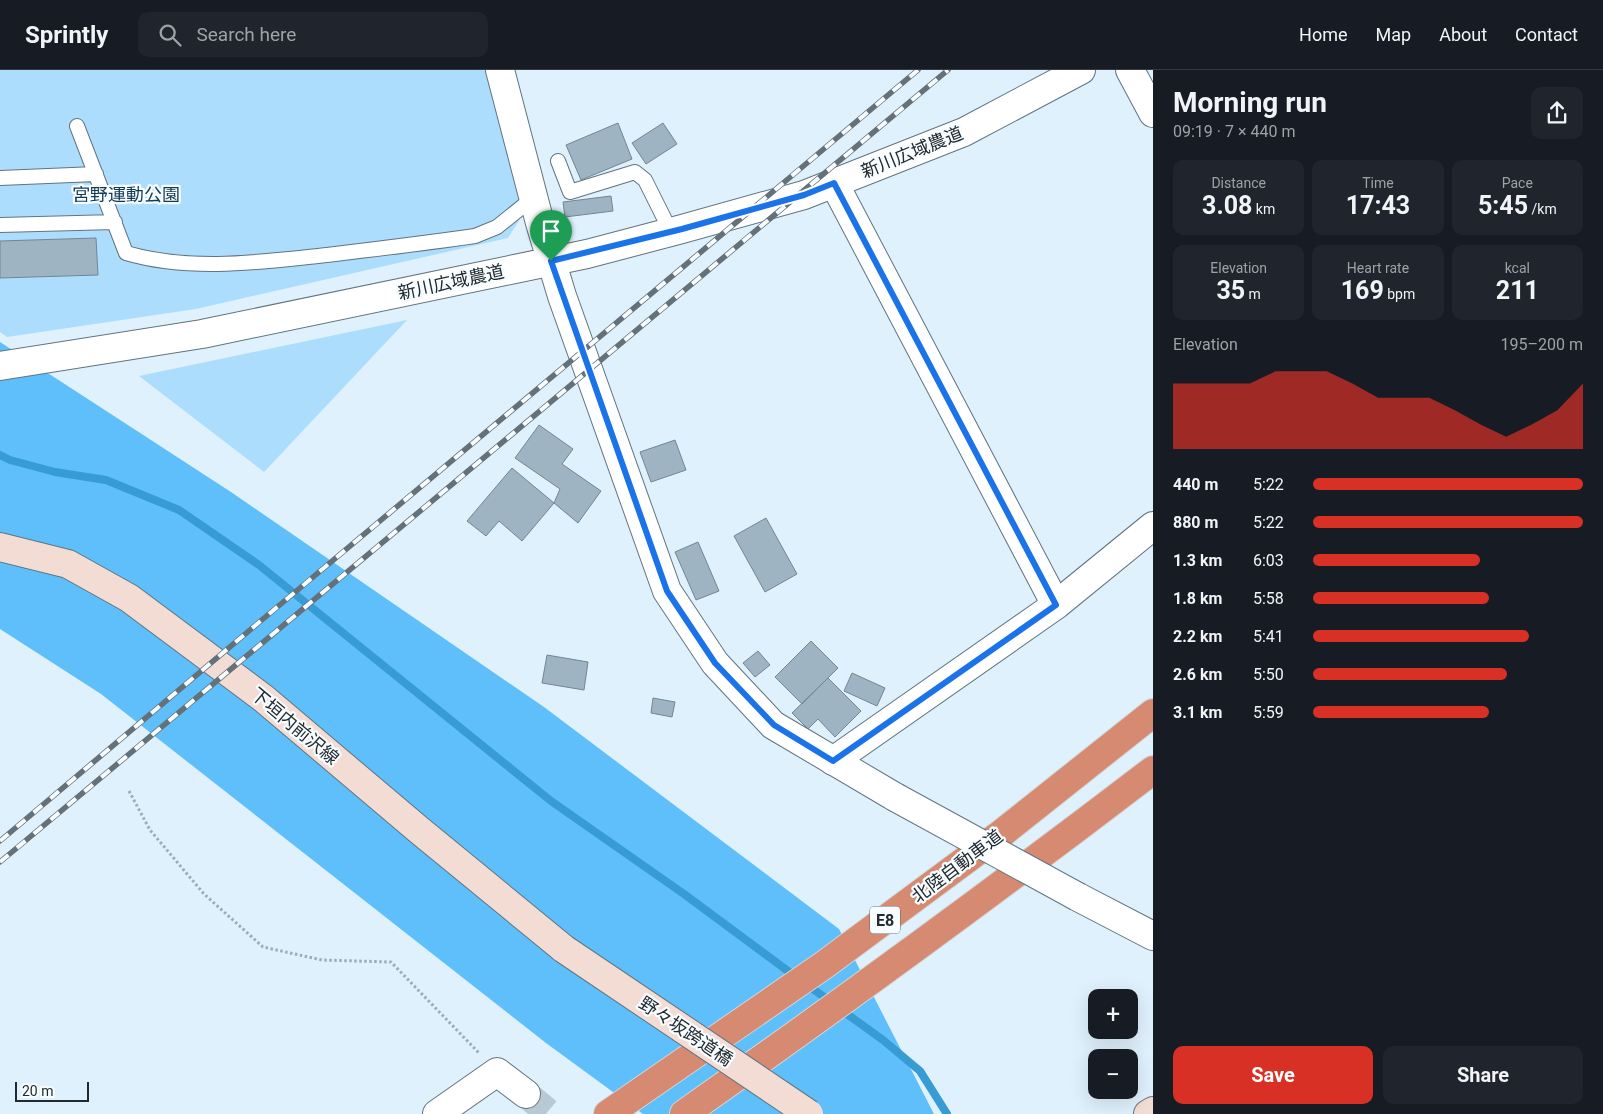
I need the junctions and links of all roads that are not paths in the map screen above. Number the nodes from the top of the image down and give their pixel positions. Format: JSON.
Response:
{"nodes":[{"id":1,"x":500,"y":70,"type":"edge"},
{"id":2,"x":1081,"y":70,"type":"edge"},
{"id":3,"x":1130,"y":70,"type":"edge"},
{"id":4,"x":1153,"y":113,"type":"edge"},
{"id":5,"x":77,"y":126,"type":"dead end"},
{"id":6,"x":558,"y":161,"type":"dead end"},
{"id":7,"x":96,"y":174,"type":"junction"},
{"id":8,"x":0,"y":178,"type":"edge"},
{"id":9,"x":834,"y":183,"type":"junction"},
{"id":10,"x":533,"y":198,"type":"junction"},
{"id":11,"x":115,"y":222,"type":"junction"},
{"id":12,"x":0,"y":224,"type":"edge"},
{"id":13,"x":671,"y":232,"type":"junction"},
{"id":14,"x":551,"y":261,"type":"junction"},
{"id":15,"x":0,"y":366,"type":"edge"},
{"id":16,"x":1153,"y":526,"type":"edge"},
{"id":17,"x":0,"y":547,"type":"edge"},
{"id":18,"x":1056,"y":605,"type":"junction"},
{"id":19,"x":1153,"y":713,"type":"edge"},
{"id":20,"x":833,"y":761,"type":"junction"},
{"id":21,"x":1153,"y":770,"type":"edge"},
{"id":22,"x":1153,"y":936,"type":"edge"},
{"id":23,"x":564,"y":948,"type":"joint"},
{"id":24,"x":526,"y":1094,"type":"tunnel mouth"},
{"id":25,"x":437,"y":1114,"type":"edge"},
{"id":26,"x":608,"y":1114,"type":"edge"},
{"id":27,"x":684,"y":1114,"type":"edge"},
{"id":28,"x":809,"y":1114,"type":"edge"}],
"edges":[{"from":1,"to":10,"type":"street"},
{"from":2,"to":9,"type":"street","name":"新川広域農道"},
{"from":3,"to":4,"type":"street"},
{"from":5,"to":7,"type":"lane"},
{"from":6,"to":13,"type":"lane"},
{"from":7,"to":8,"type":"lane"},
{"from":7,"to":11,"type":"lane"},
{"from":9,"to":13,"type":"street","name":"新川広域農道"},
{"from":9,"to":18,"type":"street"},
{"from":10,"to":11,"type":"lane"},
{"from":10,"to":14,"type":"street"},
{"from":11,"to":12,"type":"lane"},
{"from":13,"to":14,"type":"street","name":"新川広域農道"},
{"from":14,"to":15,"type":"street","name":"新川広域農道"},
{"from":14,"to":20,"type":"street"},
{"from":16,"to":18,"type":"street"},
{"from":17,"to":23,"type":"main road","name":"下垣内前沢線"},
{"from":18,"to":20,"type":"street"},
{"from":19,"to":26,"type":"highway","name":"北陸自動車道","number":"E8"},
{"from":20,"to":22,"type":"street","bridge":true},
{"from":21,"to":27,"type":"highway","number":"E8"},
{"from":23,"to":28,"type":"main road","name":"野々坂跨道橋","bridge":true},
{"from":24,"to":25,"type":"street"}]}
